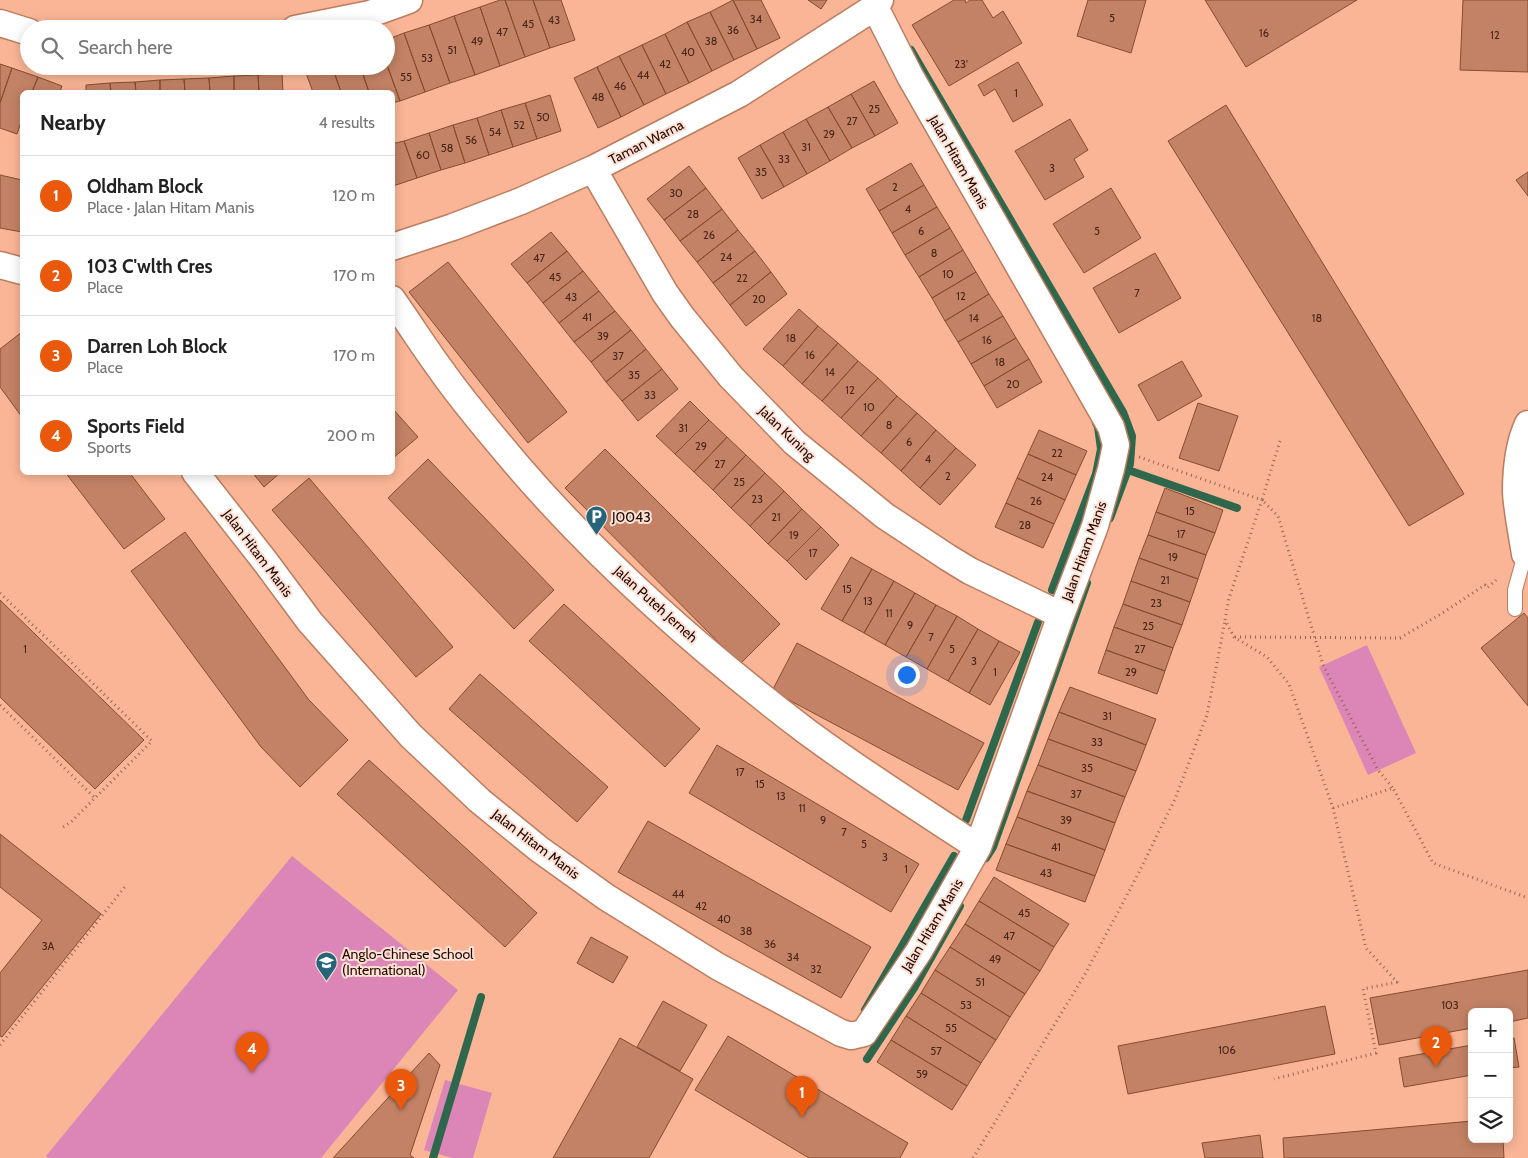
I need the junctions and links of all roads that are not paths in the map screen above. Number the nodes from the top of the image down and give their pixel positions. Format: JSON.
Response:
{"nodes":[{"id":1,"x":409,"y":0,"type":"edge"},
{"id":2,"x":877,"y":3,"type":"edge"},
{"id":3,"x":340,"y":20,"type":"edge"},
{"id":4,"x":0,"y":23,"type":"edge"},
{"id":5,"x":20,"y":29,"type":"edge"},
{"id":6,"x":593,"y":169,"type":"junction"},
{"id":7,"x":395,"y":246,"type":"edge"},
{"id":8,"x":0,"y":265,"type":"edge"},
{"id":9,"x":20,"y":270,"type":"edge"},
{"id":10,"x":395,"y":303,"type":"edge"},
{"id":11,"x":1528,"y":424,"type":"edge"},
{"id":12,"x":197,"y":475,"type":"edge"},
{"id":13,"x":1525,"y":554,"type":"joint"},
{"id":14,"x":1515,"y":609,"type":"dead end"},
{"id":15,"x":1061,"y":615,"type":"junction"},
{"id":16,"x":978,"y":847,"type":"junction"}],
"edges":[{"from":1,"to":3,"type":"street"},
{"from":2,"to":6,"type":"street","name":"Taman Warna"},
{"from":2,"to":15,"type":"street","name":"Jalan Hitam Manis"},
{"from":4,"to":5,"type":"street"},
{"from":6,"to":7,"type":"street","name":"Taman Warna"},
{"from":6,"to":15,"type":"street","name":"Jalan Kuning"},
{"from":8,"to":9,"type":"street"},
{"from":10,"to":16,"type":"street","name":"Jalan Puteh Jerneh"},
{"from":11,"to":13,"type":"street"},
{"from":12,"to":16,"type":"street","name":"Jalan Hitam Manis"},
{"from":13,"to":14,"type":"lane"},
{"from":15,"to":16,"type":"street","name":"Jalan Hitam Manis"}]}
